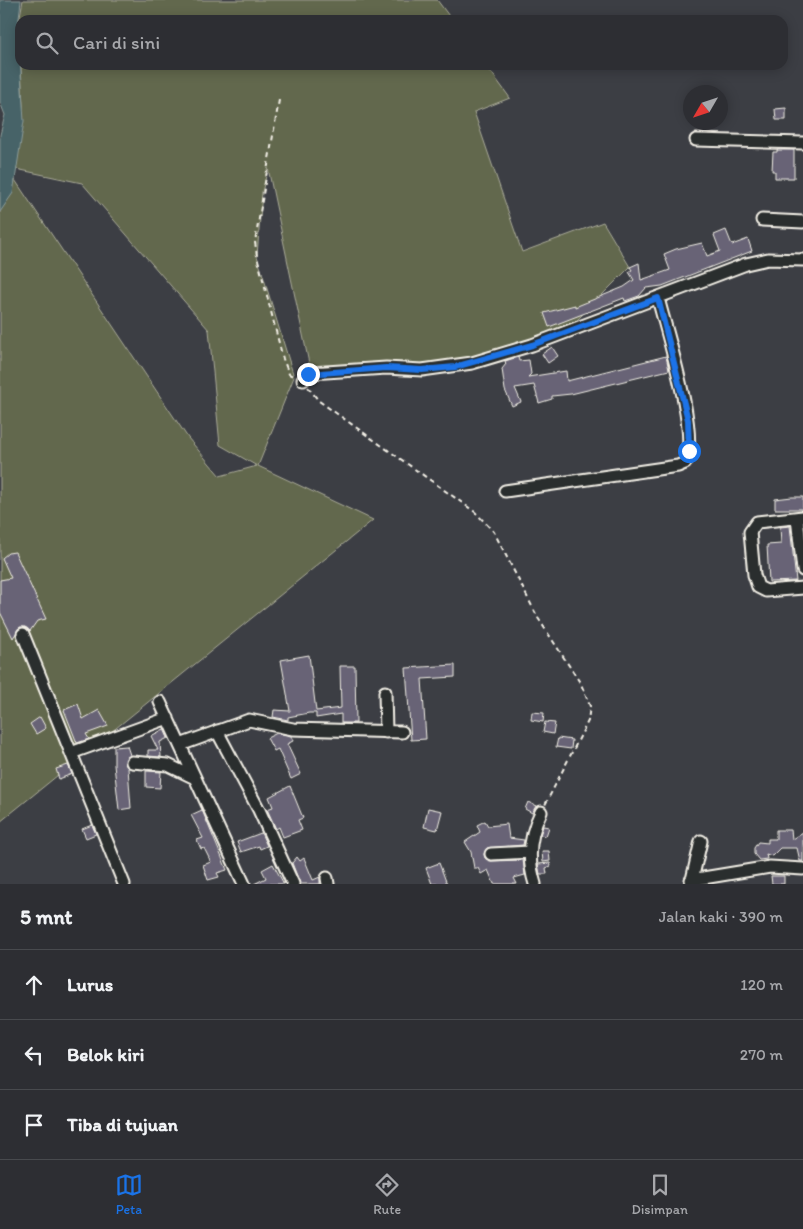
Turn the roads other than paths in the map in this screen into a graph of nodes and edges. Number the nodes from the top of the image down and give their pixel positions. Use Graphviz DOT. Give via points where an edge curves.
graph roads {
  1 [pos="696,140"];
  2 [pos="803,143"];
  3 [pos="762,220"];
  4 [pos="803,222"];
  5 [pos="803,260"];
  6 [pos="658,298"];
  7 [pos="303,380"];
  8 [pos="505,491"];
  9 [pos="800,518"];
  10 [pos="803,570"];
  11 [pos="803,588"];
  12 [pos="23,634"];
  13 [pos="385,692"];
  14 [pos="160,702"];
  15 [pos="168,718"];
  16 [pos="217,730"];
  17 [pos="386,732"];
  18 [pos="402,732"];
  19 [pos="180,745"];
  20 [pos="71,753"];
  21 [pos="132,762"];
  22 [pos="194,778"];
  23 [pos="541,812"];
  24 [pos="701,841"];
  25 [pos="530,852"];
  26 [pos="491,854"];
  27 [pos="803,869"];
  28 [pos="243,882"];
  29 [pos="691,882"];
  30 [pos="124,884"];
  31 [pos="231,884"];
  32 [pos="292,884"];
  33 [pos="535,884"];
  1 -- 2 [label="street"];
  3 -- 4 [label="street"];
  5 -- 6 [label="street" via="780,258 752,263"];
  6 -- 7 [label="street" via="532,345 455,367 311,373"];
  6 -- 8 [label="street" via="688,420 690,441 685,462 678,466"];
  9 -- 10 [label="street"];
  9 -- 11 [label="street" via="757,522 750,532 750,543 756,583 761,590"];
  12 -- 20 [label="street"];
  13 -- 17 [label="street"];
  14 -- 15 [label="street"];
  15 -- 19 [label="street"];
  15 -- 20 [label="street"];
  16 -- 17 [label="street" via="249,720 293,729"];
  16 -- 19 [label="street"];
  16 -- 32 [label="street" via="259,810"];
  17 -- 18 [label="street"];
  19 -- 22 [label="street"];
  20 -- 30 [label="street"];
  21 -- 22 [label="street" via="170,766"];
  22 -- 28 [label="street"];
  23 -- 25 [label="street" via="532,829"];
  24 -- 29 [label="street"];
  25 -- 26 [label="street"];
  25 -- 33 [label="street"];
  27 -- 29 [label="street" via="770,867"];
  28 -- 31 [label="street"];
}
